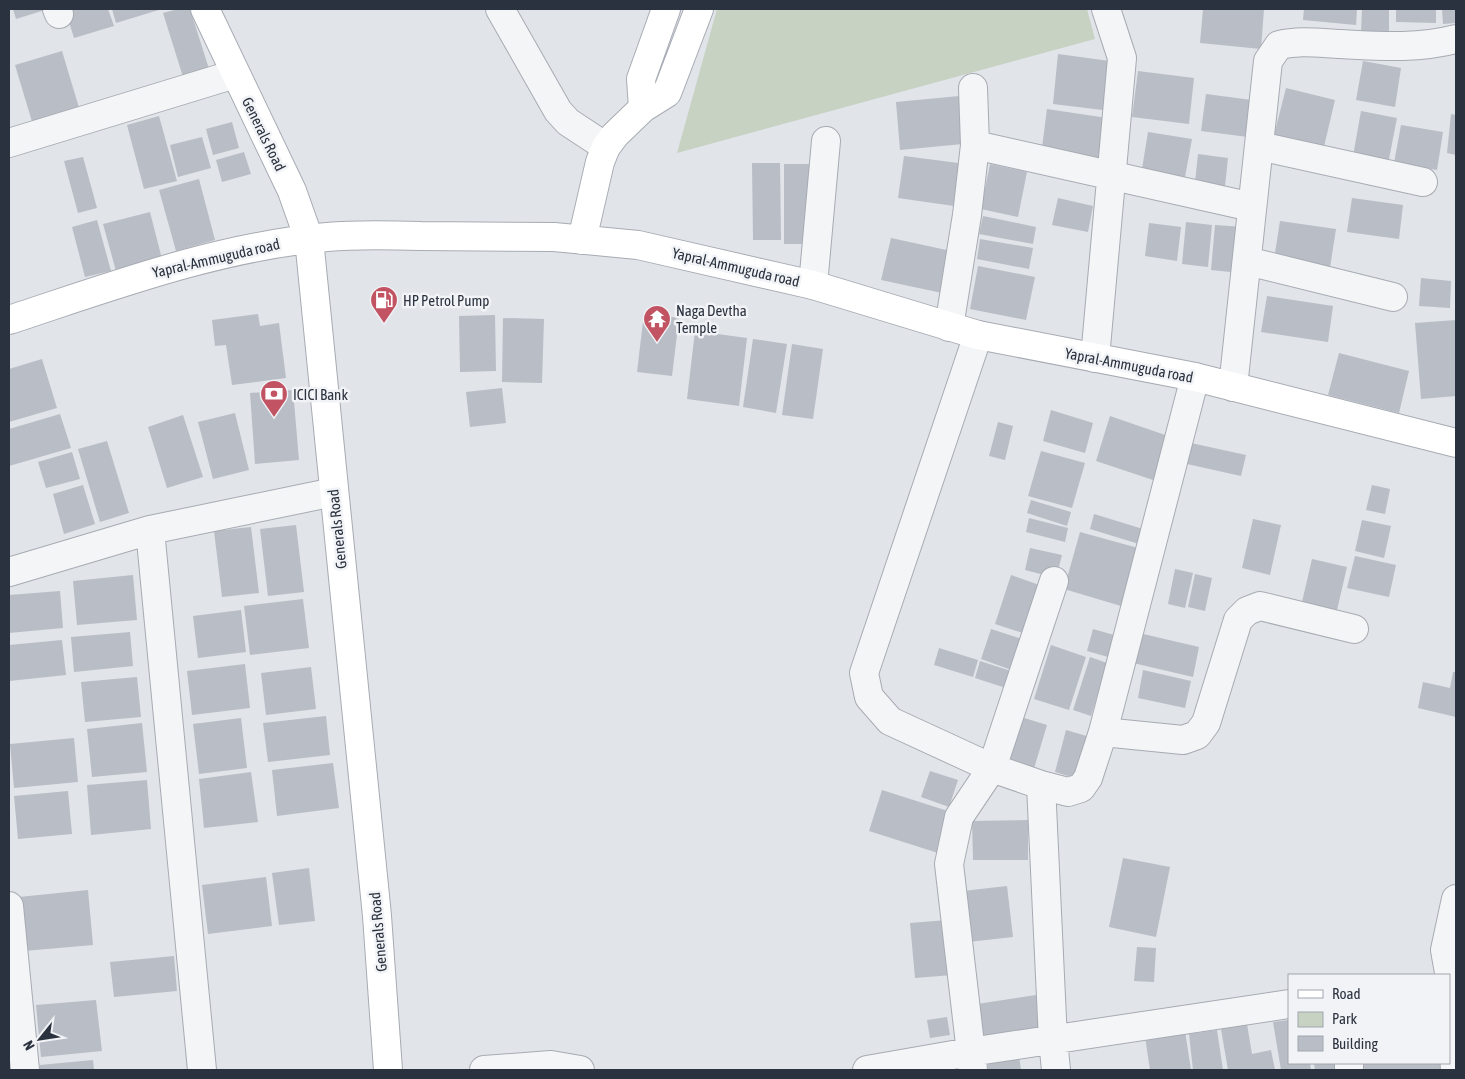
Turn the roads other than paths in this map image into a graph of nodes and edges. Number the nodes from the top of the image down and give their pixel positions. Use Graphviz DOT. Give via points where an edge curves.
graph roads {
  1 [pos="205,9"];
  2 [pos="500,9"];
  3 [pos="666,9"];
  4 [pos="699,9"];
  5 [pos="1106,9"];
  6 [pos="1456,39"];
  7 [pos="235,74"];
  8 [pos="973,88"];
  9 [pos="643,108"];
  10 [pos="826,141"];
  11 [pos="9,143"];
  12 [pos="975,145"];
  13 [pos="1259,146"];
  14 [pos="606,147"];
  15 [pos="1111,177"];
  16 [pos="1423,182"];
  17 [pos="1252,207"];
  18 [pos="309,239"];
  19 [pos="582,240"];
  20 [pos="1247,261"];
  21 [pos="813,285"];
  22 [pos="1392,296"];
  23 [pos="9,320"];
  24 [pos="950,327"];
  25 [pos="978,335"];
  26 [pos="1095,358"];
  27 [pos="1195,377"];
  28 [pos="1233,386"];
  29 [pos="1456,443"];
  30 [pos="334,492"];
  31 [pos="150,530"];
  32 [pos="9,572"];
  33 [pos="1054,581"];
  34 [pos="1354,629"];
  35 [pos="1103,732"];
  36 [pos="992,768"];
  37 [pos="1041,785"];
  38 [pos="1456,899"];
  39 [pos="9,906"];
  40 [pos="1451,950"];
  41 [pos="1449,974"];
  42 [pos="1450,993"];
  43 [pos="1288,1004"];
  44 [pos="1053,1040"];
  45 [pos="971,1061"];
  46 [pos="25,1070"];
  47 [pos="202,1070"];
  48 [pos="388,1070"];
  49 [pos="484,1070"];
  50 [pos="580,1070"];
  51 [pos="867,1070"];
  52 [pos="1056,1070"];
  53 [pos="1455,1070"];
  1 -- 7 [label="main road, Generals Road"];
  2 -- 14 [label="street" via="558,112"];
  3 -- 9 [label="main road" via="641,79"];
  4 -- 9 [label="main road" via="667,93"];
  5 -- 15 [label="street" via="1122,58"];
  6 -- 13 [label="street" via="1438,44 1394,47 1296,41 1279,45 1268,61"];
  7 -- 11 [label="street"];
  7 -- 18 [label="main road, Generals Road" via="292,192"];
  8 -- 12 [label="street"];
  9 -- 14 [label="main road"];
  10 -- 21 [label="street"];
  12 -- 15 [label="street"];
  12 -- 24 [label="street"];
  13 -- 16 [label="street"];
  13 -- 17 [label="street"];
  14 -- 19 [label="main road"];
  15 -- 17 [label="street"];
  15 -- 26 [label="street"];
  17 -- 20 [label="street"];
  18 -- 19 [label="main road, Yapral-Ammuguda road" via="361,235"];
  18 -- 23 [label="main road, Yapral-Ammuguda road" via="251,248 144,276"];
  18 -- 30 [label="main road, Generals Road"];
  19 -- 21 [label="main road, Yapral-Ammuguda road" via="638,245"];
  20 -- 22 [label="street"];
  20 -- 28 [label="street"];
  21 -- 24 [label="main road, Yapral-Ammuguda road"];
  24 -- 25 [label="main road, Yapral-Ammuguda road"];
  25 -- 26 [label="main road, Yapral-Ammuguda road"];
  25 -- 36 [label="street" via="864,673 868,697 890,721"];
  26 -- 27 [label="main road, Yapral-Ammuguda road"];
  27 -- 28 [label="main road, Yapral-Ammuguda road"];
  27 -- 35 [label="street"];
  28 -- 29 [label="main road, Yapral-Ammuguda road"];
  30 -- 31 [label="street"];
  30 -- 48 [label="main road, Generals Road" via="377,916"];
  31 -- 32 [label="street"];
  31 -- 47 [label="street"];
  33 -- 36 [label="street"];
  34 -- 35 [label="street" via="1260,606 1247,611 1238,620 1206,723 1197,734 1183,740"];
  35 -- 37 [label="street" via="1088,778 1081,788 1068,792"];
  36 -- 37 [label="street"];
  36 -- 45 [label="street" via="959,817 949,864"];
  37 -- 44 [label="street"];
  38 -- 40 [label="street"];
  39 -- 46 [label="street"];
  40 -- 41 [label="street"];
  42 -- 53 [label="street"];
  43 -- 44 [label="street"];
  44 -- 45 [label="street"];
  44 -- 52 [label="street"];
  45 -- 51 [label="street"];
  49 -- 50 [label="street" via="551,1065"];
}
